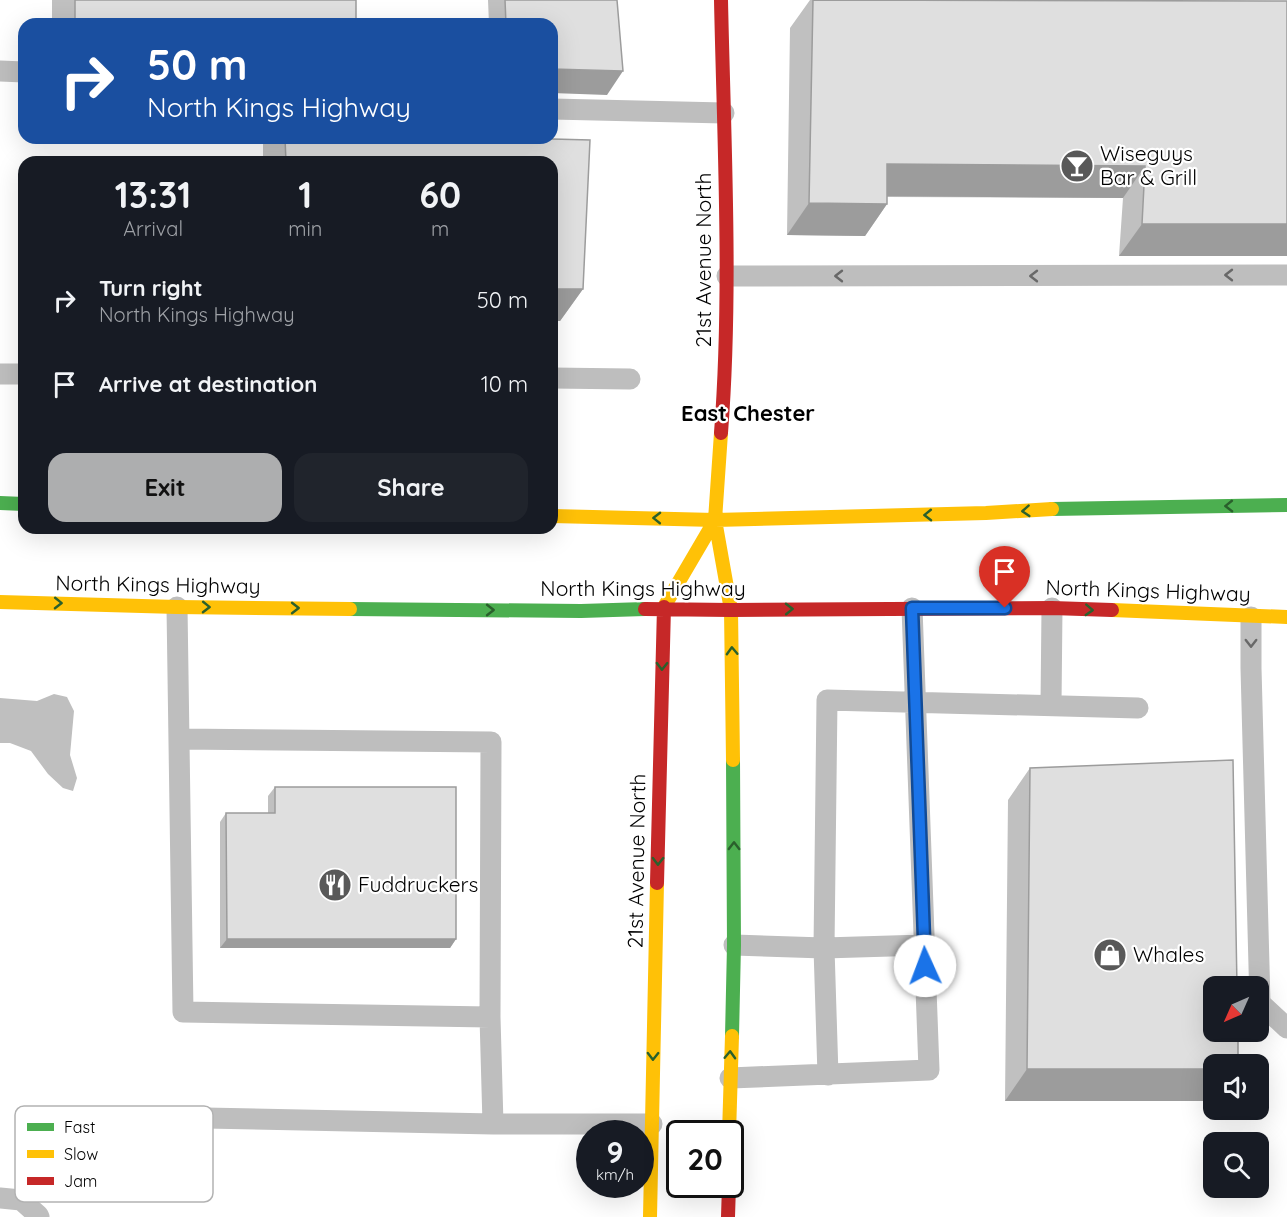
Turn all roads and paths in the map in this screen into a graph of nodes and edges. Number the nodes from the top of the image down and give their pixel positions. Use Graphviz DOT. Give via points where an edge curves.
graph roads {
  1 [pos="721,0"];
  2 [pos="0,71"];
  3 [pos="18,72"];
  4 [pos="558,109"];
  5 [pos="723,113"];
  6 [pos="1287,275"];
  7 [pos="727,276"];
  8 [pos="0,374"];
  9 [pos="18,374"];
  10 [pos="558,378"];
  11 [pos="630,379"];
  12 [pos="0,503"];
  13 [pos="18,504"];
  14 [pos="1287,505"];
  15 [pos="558,516"];
  16 [pos="715,520"];
  17 [pos="0,602"];
  18 [pos="177,607"];
  19 [pos="663,608"];
  20 [pos="912,608"];
  21 [pos="1052,608"];
  22 [pos="731,610"];
  23 [pos="1251,617"];
  24 [pos="1287,618"];
  25 [pos="915,702"];
  26 [pos="1052,705"];
  27 [pos="1138,708"];
  28 [pos="179,739"];
  29 [pos="734,945"];
  30 [pos="924,945"];
  31 [pos="824,948"];
  32 [pos="490,1017"];
  33 [pos="1287,1028"];
  34 [pos="828,1075"];
  35 [pos="730,1078"];
  36 [pos="213,1118"];
  37 [pos="652,1120"];
  38 [pos="729,1120"];
  39 [pos="493,1124"];
  40 [pos="576,1124"];
  41 [pos="650,1198"];
  42 [pos="729,1198"];
  43 [pos="15,1202"];
  44 [pos="39,1217"];
  45 [pos="650,1217"];
  46 [pos="729,1217"];
  1 -- 5 [label="main road, 21st Avenue North"];
  2 -- 3 [label="lane"];
  4 -- 5 [label="lane"];
  5 -- 7 [label="main road, 21st Avenue North"];
  6 -- 7 [label="lane, one-way"];
  7 -- 16 [label="main road, 21st Avenue North" via="725,386"];
  8 -- 9 [label="lane"];
  10 -- 11 [label="lane"];
  12 -- 13 [label="main road"];
  14 -- 16 [label="main road, one-way"];
  16 -- 15 [label="main road, one-way"];
  16 -- 19 [label="main road, 21st Avenue North"];
  16 -- 22 [label="main road, 21st Avenue North"];
  17 -- 18 [label="main road, North Kings Highway, one-way"];
  18 -- 19 [label="main road, North Kings Highway, one-way" via="569,611"];
  18 -- 28 [label="lane"];
  19 -- 22 [label="main road, North Kings Highway"];
  19 -- 37 [label="main road, 21st Avenue North, one-way"];
  20 -- 21 [label="main road, North Kings Highway"];
  22 -- 20 [label="main road, North Kings Highway, one-way"];
  20 -- 25 [label="lane"];
  21 -- 23 [label="main road, North Kings Highway, one-way"];
  21 -- 26 [label="lane"];
  29 -- 22 [label="main road, 21st Avenue North, one-way"];
  23 -- 24 [label="main road, North Kings Highway"];
  23 -- 33 [label="lane, one-way" via="1260,1003"];
  25 -- 26 [label="lane"];
  25 -- 30 [label="lane"];
  25 -- 31 [label="lane" via="827,700"];
  26 -- 27 [label="lane"];
  28 -- 32 [label="lane" via="183,1012"];
  28 -- 32 [label="lane" via="491,742"];
  29 -- 31 [label="lane"];
  35 -- 29 [label="main road, 21st Avenue North, one-way"];
  30 -- 31 [label="lane"];
  30 -- 34 [label="lane" via="929,1070"];
  31 -- 34 [label="lane"];
  32 -- 39 [label="lane"];
  34 -- 35 [label="lane"];
  35 -- 38 [label="main road, 21st Avenue North"];
  36 -- 39 [label="lane"];
  39 -- 40 [label="lane"];
  41 -- 45 [label="main road, 21st Avenue North"];
  42 -- 46 [label="main road"];
  43 -- 44 [label="lane"];
}
